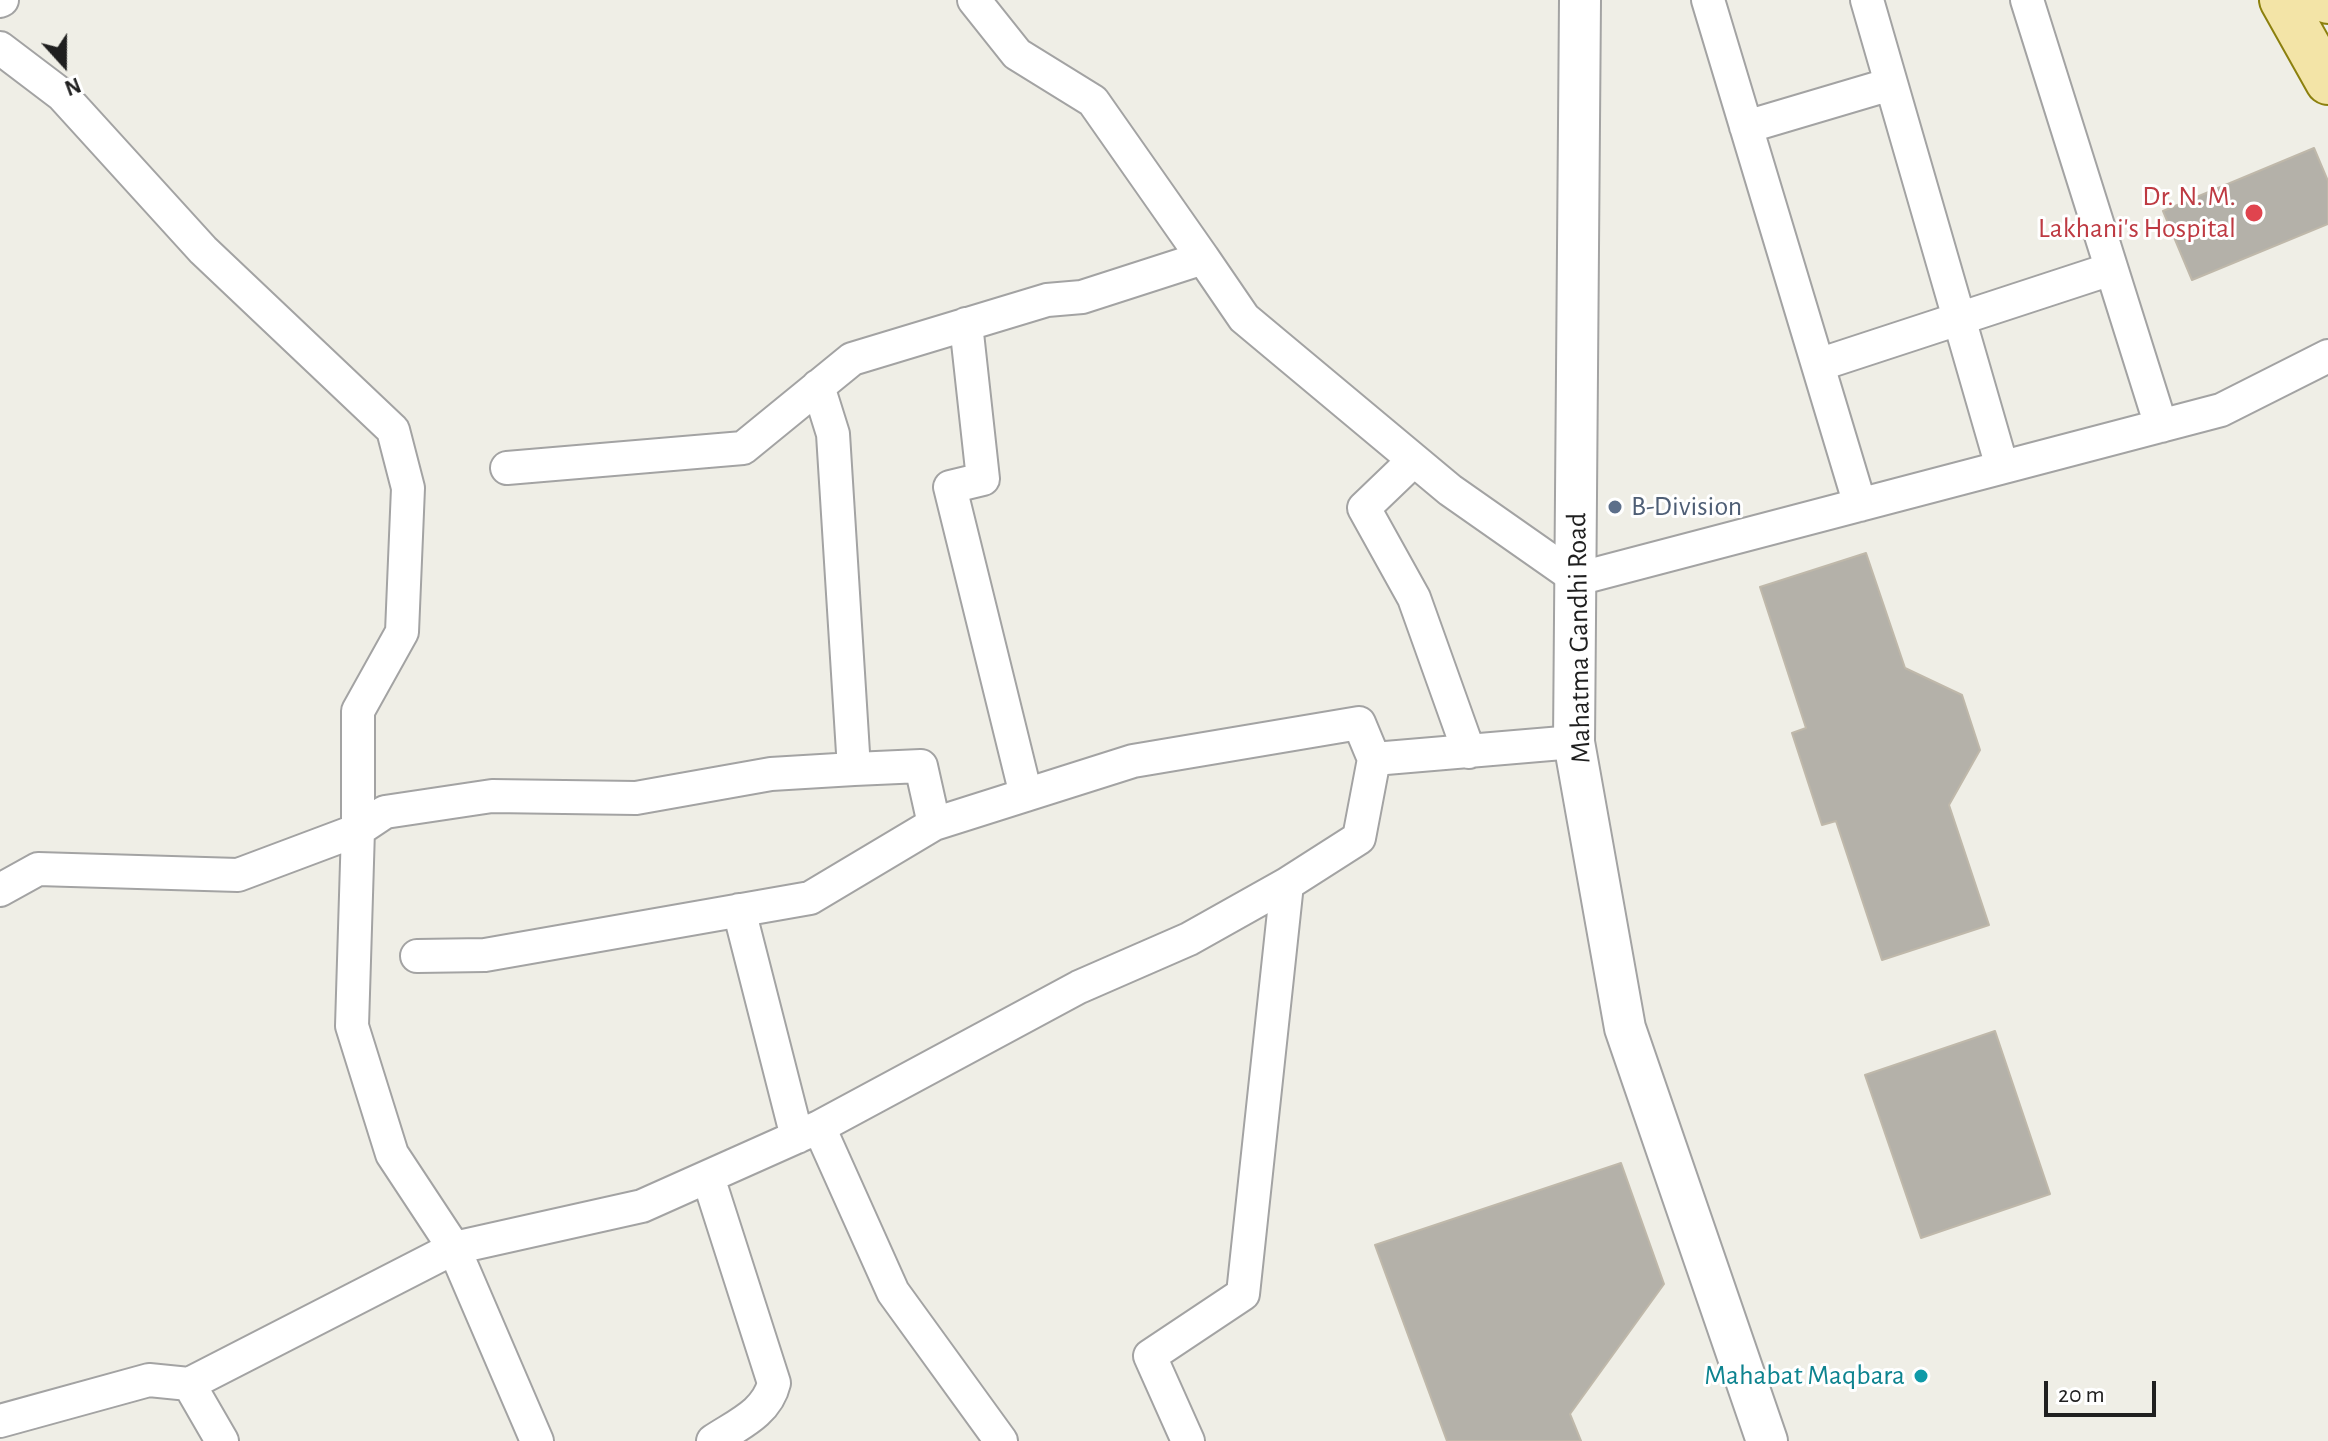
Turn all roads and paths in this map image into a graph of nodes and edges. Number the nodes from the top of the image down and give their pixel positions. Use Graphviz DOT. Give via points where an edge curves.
graph roads {
  1 [pos="974,0"];
  2 [pos="1580,0"];
  3 [pos="1708,0"];
  4 [pos="1867,0"];
  5 [pos="2027,0"];
  6 [pos="2282,0"];
  7 [pos="0,48"];
  8 [pos="2328,82"];
  9 [pos="1891,84"];
  10 [pos="1746,127"];
  11 [pos="1203,258"];
  12 [pos="2111,269"];
  13 [pos="1959,319"];
  14 [pos="966,324"];
  15 [pos="2328,356"];
  16 [pos="1818,365"];
  17 [pos="818,386"];
  18 [pos="2161,426"];
  19 [pos="1414,460"];
  20 [pos="2002,467"];
  21 [pos="507,468"];
  22 [pos="1860,505"];
  23 [pos="1577,579"];
  24 [pos="1574,742"];
  25 [pos="1469,752"];
  26 [pos="1374,759"];
  27 [pos="854,769"];
  28 [pos="1026,795"];
  29 [pos="934,824"];
  30 [pos="358,830"];
  31 [pos="1287,884"];
  32 [pos="0,890"];
  33 [pos="739,910"];
  34 [pos="417,956"];
  35 [pos="808,1132"];
  36 [pos="708,1177"];
  37 [pos="454,1248"];
  38 [pos="189,1384"];
  39 [pos="0,1421"];
  40 [pos="222,1441"];
  41 [pos="537,1441"];
  42 [pos="713,1441"];
  43 [pos="1001,1441"];
  44 [pos="1188,1441"];
  45 [pos="1767,1441"];
  1 -- 11 [label="street" via="1017,54 1093,101"];
  2 -- 23 [label="street, Mahatma Gandhi Road"];
  3 -- 10 [label="street"];
  4 -- 9 [label="street"];
  5 -- 12 [label="street"];
  6 -- 8 [label="main road"];
  7 -- 30 [label="street" via="62,95 203,250 393,430 408,488 402,632 358,711"];
  9 -- 10 [label="street"];
  9 -- 13 [label="street"];
  10 -- 16 [label="street"];
  11 -- 14 [label="street" via="1082,297 1047,300"];
  11 -- 19 [label="street" via="1244,318"];
  12 -- 13 [label="street"];
  12 -- 18 [label="street"];
  13 -- 16 [label="street"];
  13 -- 20 [label="street"];
  14 -- 17 [label="street" via="852,359"];
  14 -- 28 [label="street" via="983,479 950,487"];
  15 -- 18 [label="street" via="2221,410"];
  16 -- 22 [label="street"];
  17 -- 21 [label="street" via="743,448"];
  17 -- 27 [label="street" via="833,434"];
  18 -- 20 [label="street"];
  19 -- 23 [label="street"];
  19 -- 25 [label="street" via="1364,508 1414,598"];
  20 -- 22 [label="street"];
  22 -- 23 [label="street"];
  23 -- 24 [label="street, Mahatma Gandhi Road"];
  24 -- 25 [label="street"];
  24 -- 45 [label="street, Mahatma Gandhi Road" via="1625,1028"];
  25 -- 26 [label="street"];
  26 -- 28 [label="street" via="1359,723 1133,761"];
  26 -- 31 [label="street" via="1359,838"];
  27 -- 29 [label="street" via="921,766"];
  27 -- 30 [label="street" via="771,774 636,798 492,796 385,812"];
  28 -- 29 [label="street"];
  29 -- 33 [label="street" via="810,898"];
  30 -- 32 [label="street" via="238,875 38,869"];
  30 -- 37 [label="street" via="352,1026 392,1154"];
  31 -- 35 [label="street" via="1189,939 1079,987"];
  31 -- 44 [label="street" via="1243,1294 1150,1356"];
  33 -- 34 [label="street" via="485,955"];
  33 -- 35 [label="street"];
  35 -- 36 [label="street"];
  35 -- 43 [label="street" via="893,1292"];
  36 -- 37 [label="street" via="642,1206"];
  36 -- 42 [label="street" via="774,1383 759,1412"];
  37 -- 38 [label="street"];
  37 -- 41 [label="street"];
  38 -- 39 [label="street" via="149,1380"];
  38 -- 40 [label="street"];
}
